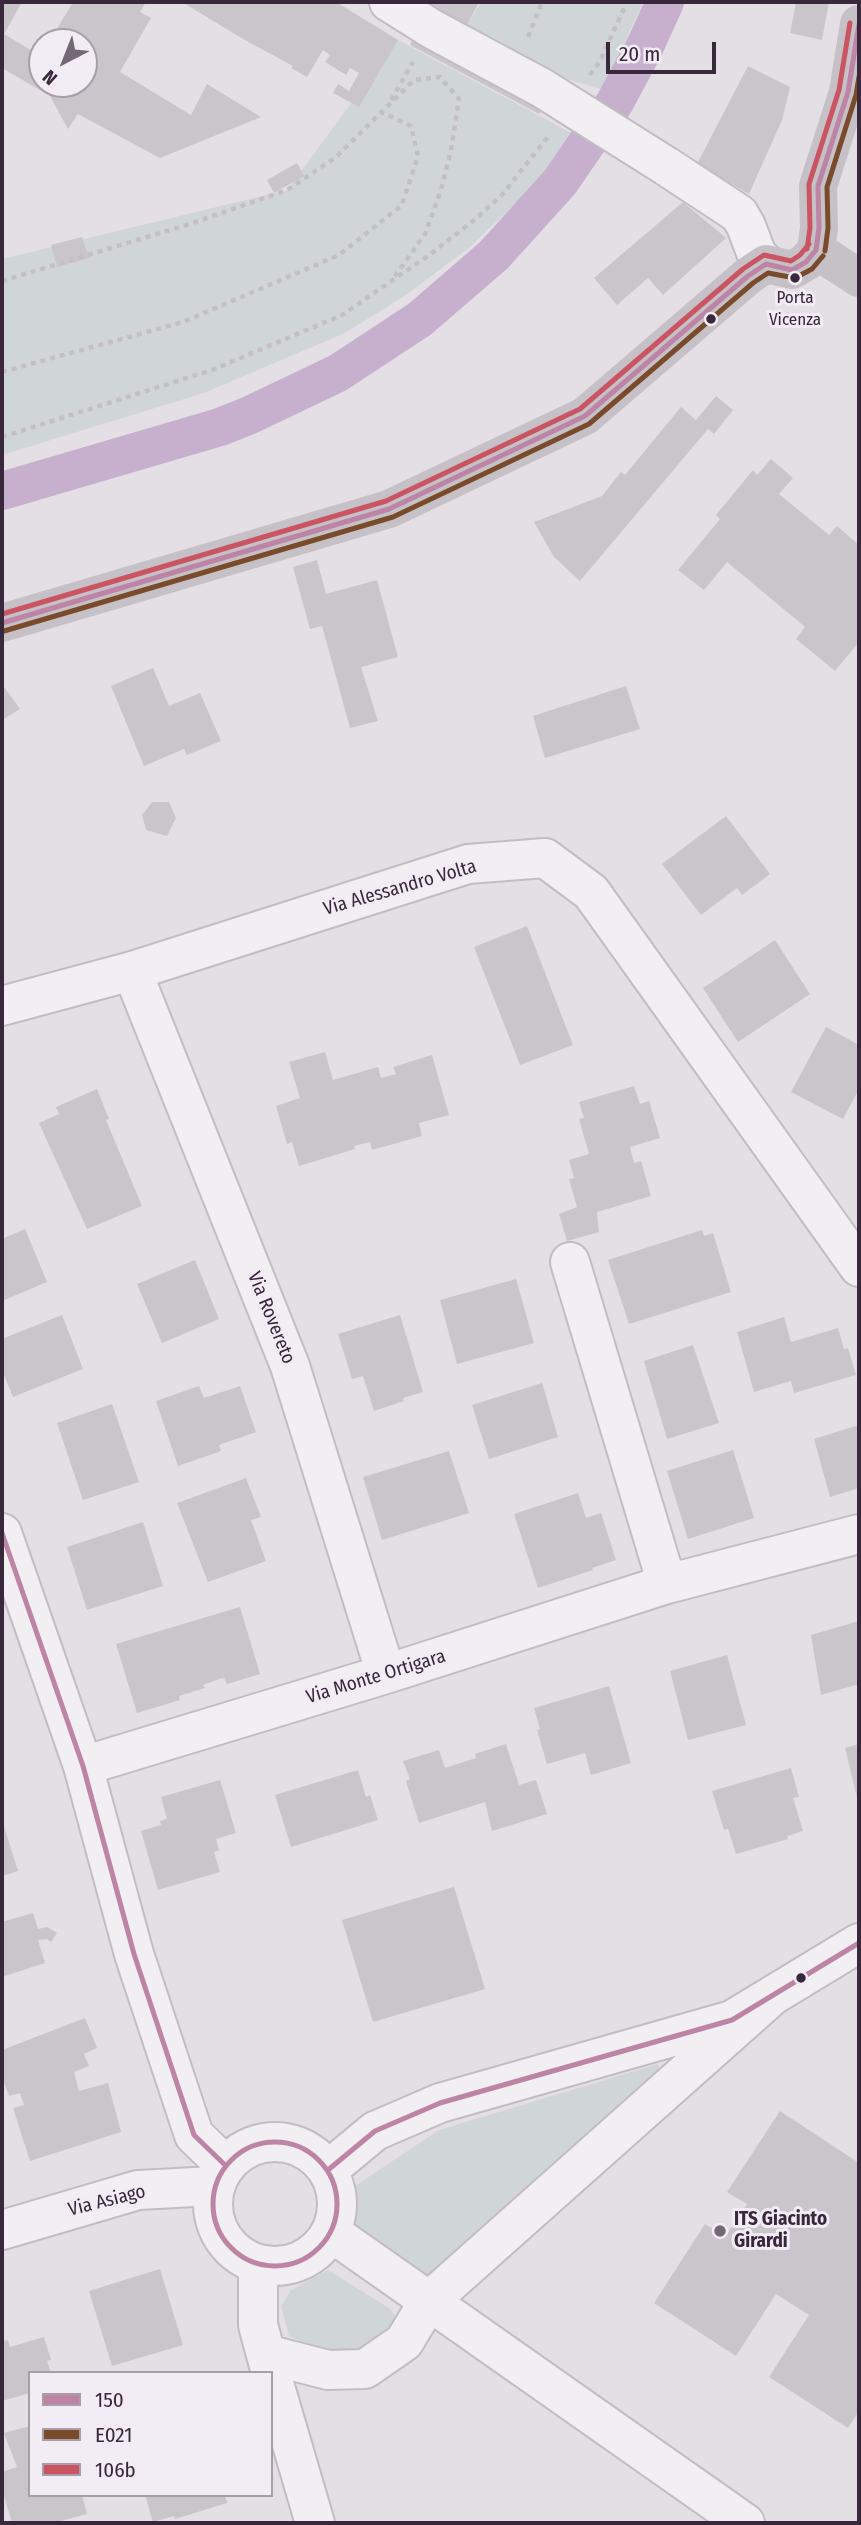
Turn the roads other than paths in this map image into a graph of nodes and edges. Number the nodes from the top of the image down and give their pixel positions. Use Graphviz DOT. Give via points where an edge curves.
graph roads {
  1 [pos="389,2"];
  2 [pos="859,24"];
  3 [pos="816,250"];
  4 [pos="766,264"];
  5 [pos="859,278"];
  6 [pos="2,623"];
  7 [pos="132,971"];
  8 [pos="2,1006"];
  9 [pos="570,1262"];
  10 [pos="859,1267"];
  11 [pos="2,1534"];
  12 [pos="859,1534"];
  13 [pos="10,1580"];
  14 [pos="667,1584"];
  15 [pos="386,1674"];
  16 [pos="83,1766"];
  17 [pos="859,1943"];
  18 [pos="773,1995"];
  19 [pos="328,2170"];
  20 [pos="219,2175"];
  21 [pos="2,2230"];
  22 [pos="331,2233"];
  23 [pos="258,2265"];
  24 [pos="428,2302"];
  25 [pos="270,2367"];
  26 [pos="273,2379"];
  27 [pos="308,2522"];
  28 [pos="745,2523"];
  1 -- 4 [label="street, bridge" via="542,88 738,214"];
  2 -- 3 [label="street" via="848,92 818,186"];
  3 -- 4 [label="street" via="792,270"];
  3 -- 5 [label="street"];
  4 -- 6 [label="street" via="585,416 389,509"];
  7 -- 8 [label="street, Via Alessandro Volta"];
  7 -- 10 [label="street, Via Alessandro Volta" via="468,864 545,858 591,892"];
  7 -- 15 [label="street, Via Rovereto" via="290,1366"];
  9 -- 14 [label="street"];
  11 -- 13 [label="street"];
  12 -- 14 [label="street, Via Monte Ortigara"];
  13 -- 16 [label="street"];
  14 -- 15 [label="street, Via Monte Ortigara"];
  15 -- 16 [label="street, Via Monte Ortigara"];
  16 -- 20 [label="street" via="134,1954 194,2135"];
  17 -- 18 [label="street"];
  18 -- 19 [label="street" via="732,2020 440,2103 375,2131"];
  18 -- 24 [label="street"];
  19 -- 20 [label="street" via="307,2150 278,2141 248,2147"];
  19 -- 22 [label="street" via="337,2191 338,2212"];
  20 -- 21 [label="street, Via Asiago" via="138,2189"];
  20 -- 23 [label="street" via="212,2211 219,2235 236,2254"];
  22 -- 23 [label="street" via="313,2255 287,2267"];
  22 -- 24 [label="street"];
  23 -- 25 [label="street" via="258,2325"];
  24 -- 25 [label="street" via="404,2342 365,2369"];
  24 -- 28 [label="street"];
  26 -- 27 [label="street"];
}
